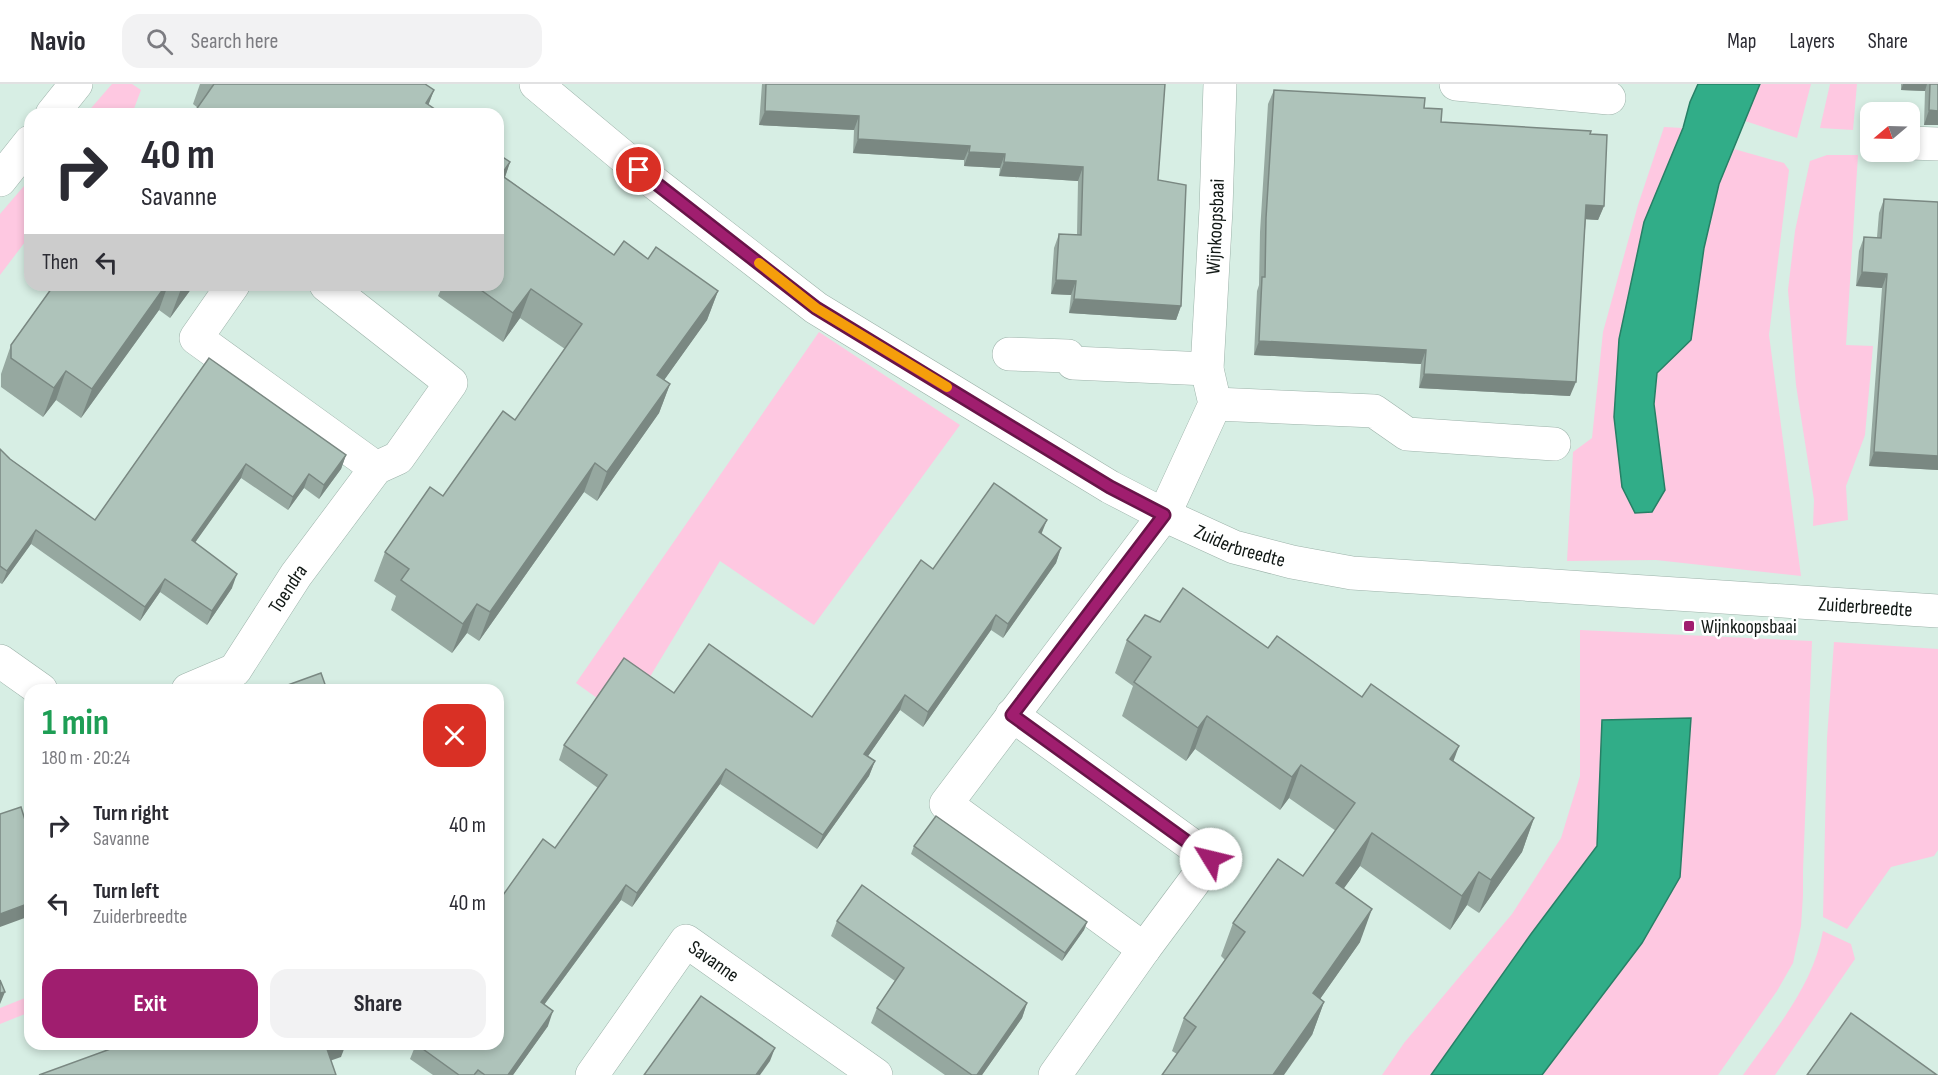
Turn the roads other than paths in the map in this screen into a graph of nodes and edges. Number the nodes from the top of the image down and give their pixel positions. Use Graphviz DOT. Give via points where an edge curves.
graph roads {
  1 [pos="76,84"];
  2 [pos="536,84"];
  3 [pos="1220,84"];
  4 [pos="1456,84"];
  5 [pos="1609,98"];
  6 [pos="57,108"];
  7 [pos="1920,143"];
  8 [pos="1938,144"];
  9 [pos="24,150"];
  10 [pos="0,180"];
  11 [pos="229,291"];
  12 [pos="334,291"];
  13 [pos="1009,354"];
  14 [pos="1207,369"];
  15 [pos="1215,404"];
  16 [pos="1554,444"];
  17 [pos="376,468"];
  18 [pos="1164,515"];
  19 [pos="1938,611"];
  20 [pos="0,661"];
  21 [pos="33,684"];
  22 [pos="202,684"];
  23 [pos="1012,715"];
  24 [pos="1144,949"];
  25 [pos="592,1075"];
  26 [pos="876,1075"];
  27 [pos="1055,1075"];
  1 -- 6 [label="street"];
  2 -- 18 [label="street, Zuiderbreedte" via="656,184 816,308 1110,487"];
  3 -- 14 [label="street, Wijnkoopsbaai"];
  4 -- 5 [label="street"];
  7 -- 8 [label="street"];
  9 -- 10 [label="street"];
  11 -- 17 [label="street" via="196,338"];
  12 -- 17 [label="street, Toendra" via="451,383 398,458"];
  13 -- 14 [label="street" via="1068,356 1073,363"];
  14 -- 15 [label="street, Wijnkoopsbaai"];
  15 -- 16 [label="street" via="1374,411 1407,434"];
  15 -- 18 [label="street"];
  17 -- 22 [label="street, Toendra" via="296,576 236,670"];
  18 -- 19 [label="street, Zuiderbreedte" via="1234,547 1352,573"];
  18 -- 23 [label="street"];
  20 -- 21 [label="street"];
  23 -- 24 [label="street" via="946,804"];
  23 -- 24 [label="street" via="1211,859"];
  24 -- 27 [label="street"];
  25 -- 26 [label="street, Savanne" via="686,941"];
}
